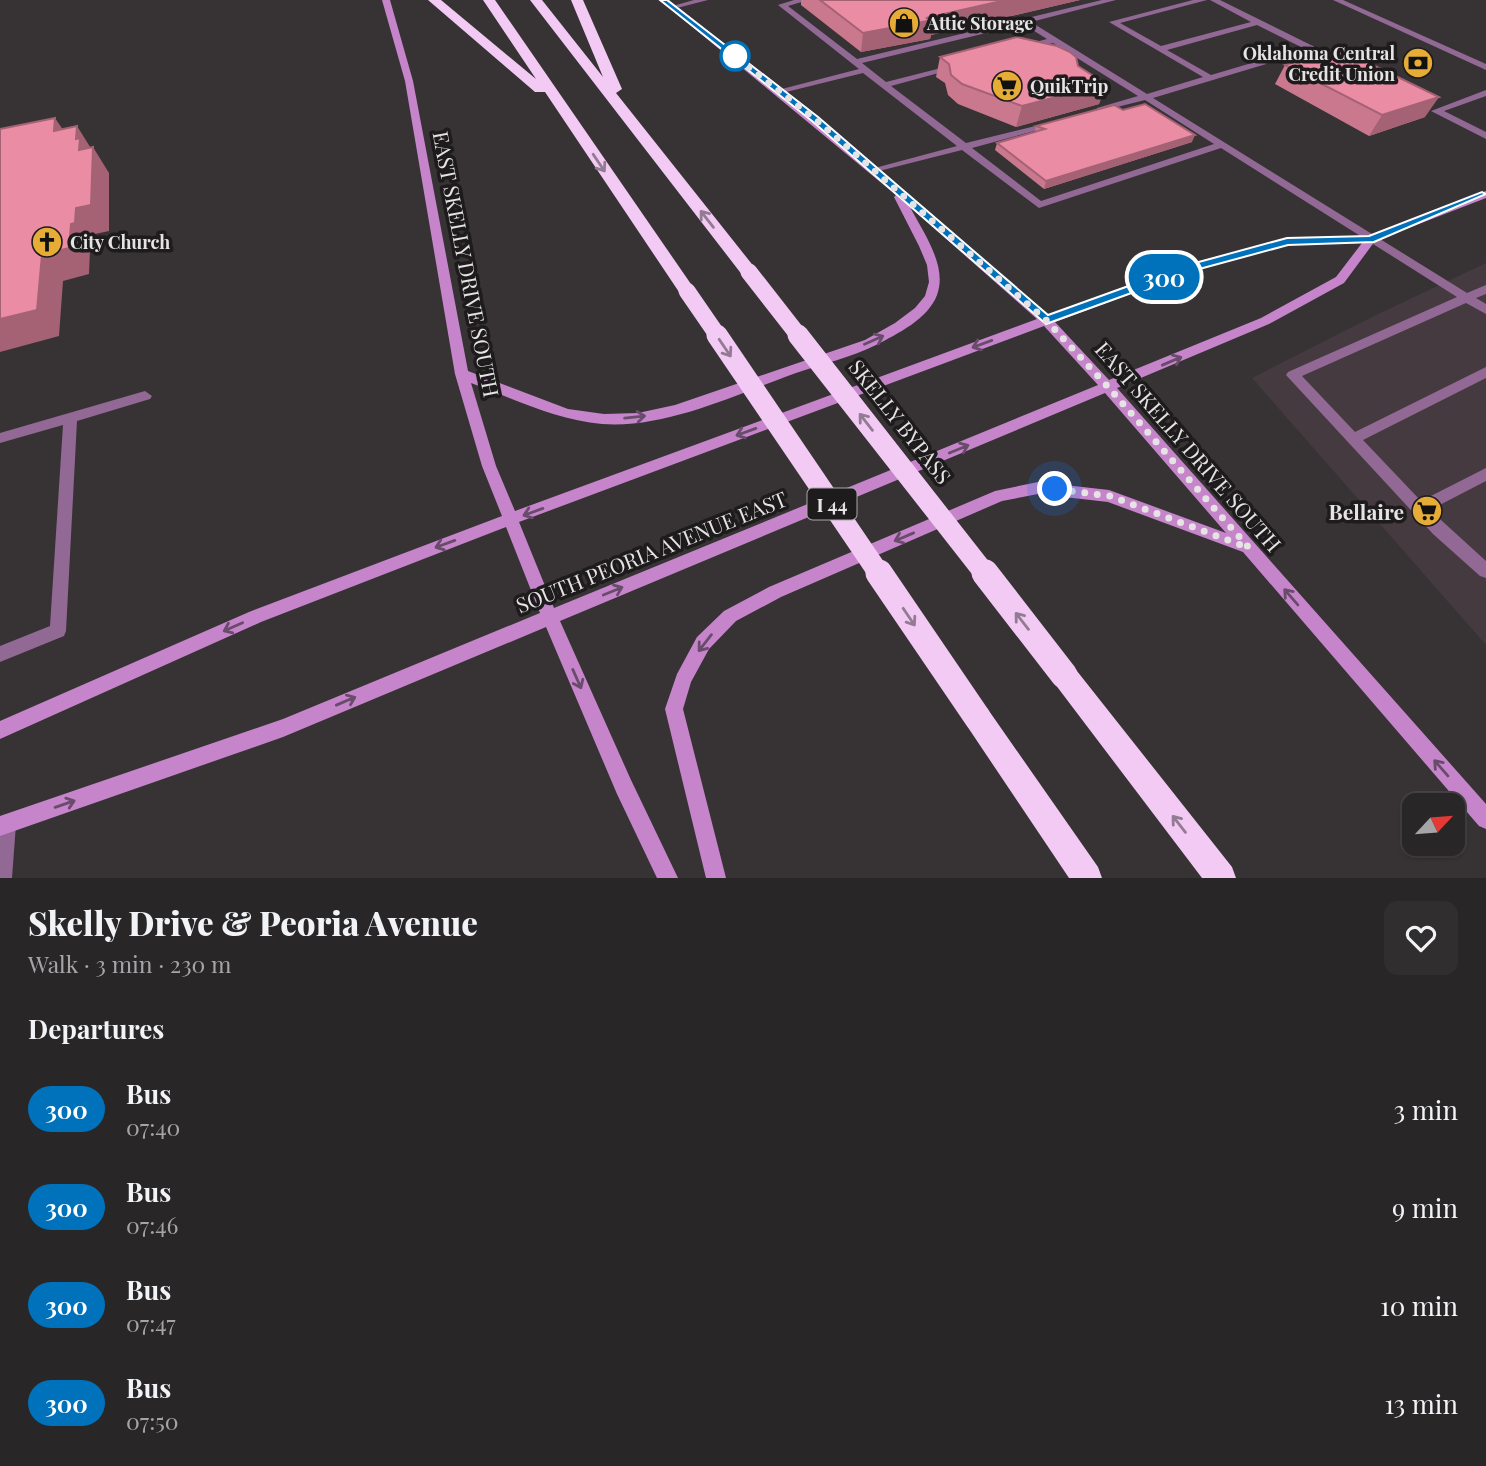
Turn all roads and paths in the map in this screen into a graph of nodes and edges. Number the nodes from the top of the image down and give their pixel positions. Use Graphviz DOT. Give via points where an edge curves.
graph roads {
  1 [pos="386,0"];
  2 [pos="434,0"];
  3 [pos="489,0"];
  4 [pos="536,0"];
  5 [pos="578,0"];
  6 [pos="664,0"];
  7 [pos="704,0"];
  8 [pos="804,0"];
  9 [pos="1112,0"];
  10 [pos="1203,0"];
  11 [pos="1214,0"];
  12 [pos="1337,0"];
  13 [pos="673,7"];
  14 [pos="1024,21"];
  15 [pos="1258,22"];
  16 [pos="1054,40"];
  17 [pos="1310,48"];
  18 [pos="1161,49"];
  19 [pos="1014,50"];
  20 [pos="855,62"];
  21 [pos="962,64"];
  22 [pos="1344,65"];
  23 [pos="1486,67"];
  24 [pos="865,70"];
  25 [pos="1210,78"];
  26 [pos="884,85"];
  27 [pos="781,92"];
  28 [pos="1486,93"];
  29 [pos="1146,97"];
  30 [pos="1424,105"];
  31 [pos="560,107"];
  32 [pos="1094,111"];
  33 [pos="1436,111"];
  34 [pos="625,113"];
  35 [pos="1068,118"];
  36 [pos="1486,136"];
  37 [pos="1222,145"];
  38 [pos="964,147"];
  39 [pos="875,171"];
  40 [pos="895,189"];
  41 [pos="1486,194"];
  42 [pos="1371,239"];
  43 [pos="1486,289"];
  44 [pos="1466,298"];
  45 [pos="1486,310"];
  46 [pos="1046,320"];
  47 [pos="1486,372"];
  48 [pos="462,374"];
  49 [pos="1109,388"];
  50 [pos="145,396"];
  51 [pos="70,418"];
  52 [pos="0,438"];
  53 [pos="1353,439"];
  54 [pos="1486,474"];
  55 [pos="1419,509"];
  56 [pos="509,520"];
  57 [pos="1249,548"];
  58 [pos="1486,571"];
  59 [pos="550,617"];
  60 [pos="0,654"];
  61 [pos="0,730"];
  62 [pos="1486,819"];
  63 [pos="3,825"];
  64 [pos="2,878"];
  65 [pos="668,878"];
  66 [pos="716,878"];
  67 [pos="1087,878"];
  68 [pos="1221,878"];
  1 -- 48 [label="main road, EAST SKELLY DRIVE SOUTH" via="409,81"];
  2 -- 31 [label="highway"];
  3 -- 31 [label="highway, I 44"];
  4 -- 34 [label="highway, SKELLY BYPASS"];
  5 -- 34 [label="highway"];
  6 -- 13 [label="main road, EAST SKELLY DRIVE SOUTH"];
  7 -- 13 [label="street"];
  8 -- 20 [label="street" via="782,5"];
  9 -- 14 [label="street"];
  10 -- 18 [label="street" via="1114,22"];
  11 -- 15 [label="street"];
  12 -- 23 [label="street"];
  13 -- 27 [label="main road, EAST SKELLY DRIVE SOUTH"];
  14 -- 16 [label="street"];
  14 -- 20 [label="street"];
  15 -- 17 [label="street"];
  15 -- 18 [label="street"];
  16 -- 19 [label="street"];
  16 -- 29 [label="street"];
  17 -- 22 [label="street"];
  17 -- 25 [label="street"];
  18 -- 25 [label="street"];
  20 -- 24 [label="street"];
  21 -- 26 [label="street"];
  24 -- 26 [label="street"];
  24 -- 27 [label="street"];
  25 -- 29 [label="street"];
  26 -- 38 [label="street"];
  27 -- 39 [label="main road, EAST SKELLY DRIVE SOUTH"];
  28 -- 33 [label="street"];
  29 -- 32 [label="street"];
  29 -- 37 [label="street"];
  30 -- 33 [label="street"];
  31 -- 67 [label="highway, I 44, one-way, bridge"];
  33 -- 36 [label="street"];
  68 -- 34 [label="highway, SKELLY BYPASS, one-way, bridge"];
  35 -- 38 [label="street"];
  37 -- 38 [label="street" via="1039,205"];
  37 -- 42 [label="street"];
  38 -- 39 [label="street"];
  39 -- 40 [label="main road, EAST SKELLY DRIVE SOUTH"];
  40 -- 46 [label="main road, EAST SKELLY DRIVE SOUTH"];
  48 -- 40 [label="main road, one-way" via="567,414 638,418 676,410 869,342 915,316 936,284 936,270"];
  41 -- 42 [label="main road"];
  42 -- 44 [label="street"];
  42 -- 46 [label="main road" via="1287,242 1188,268"];
  49 -- 42 [label="main road, SOUTH PEORIA AVENUE EAST, one-way" via="1265,321 1340,280"];
  43 -- 44 [label="street"];
  44 -- 45 [label="street"];
  44 -- 53 [label="street" via="1293,375"];
  46 -- 49 [label="main road, EAST SKELLY DRIVE SOUTH"];
  46 -- 56 [label="main road, one-way"];
  47 -- 53 [label="street"];
  48 -- 56 [label="main road, EAST SKELLY DRIVE SOUTH"];
  49 -- 57 [label="main road, EAST SKELLY DRIVE SOUTH"];
  59 -- 49 [label="main road, SOUTH PEORIA AVENUE EAST, one-way"];
  50 -- 51 [label="street"];
  51 -- 52 [label="street"];
  51 -- 60 [label="street" via="58,631"];
  53 -- 55 [label="street"];
  54 -- 55 [label="street"];
  55 -- 58 [label="street"];
  56 -- 59 [label="main road, EAST SKELLY DRIVE SOUTH"];
  56 -- 61 [label="main road, one-way" via="255,617"];
  62 -- 57 [label="main road, EAST SKELLY DRIVE SOUTH, one-way"];
  57 -- 66 [label="main road, one-way" via="1110,496 1038,488 1000,495 730,616 703,643 674,709"];
  63 -- 59 [label="main road, SOUTH PEORIA AVENUE EAST, one-way" via="284,727"];
  59 -- 65 [label="main road, EAST SKELLY DRIVE SOUTH, one-way"];
  63 -- 64 [label="street"];
}
